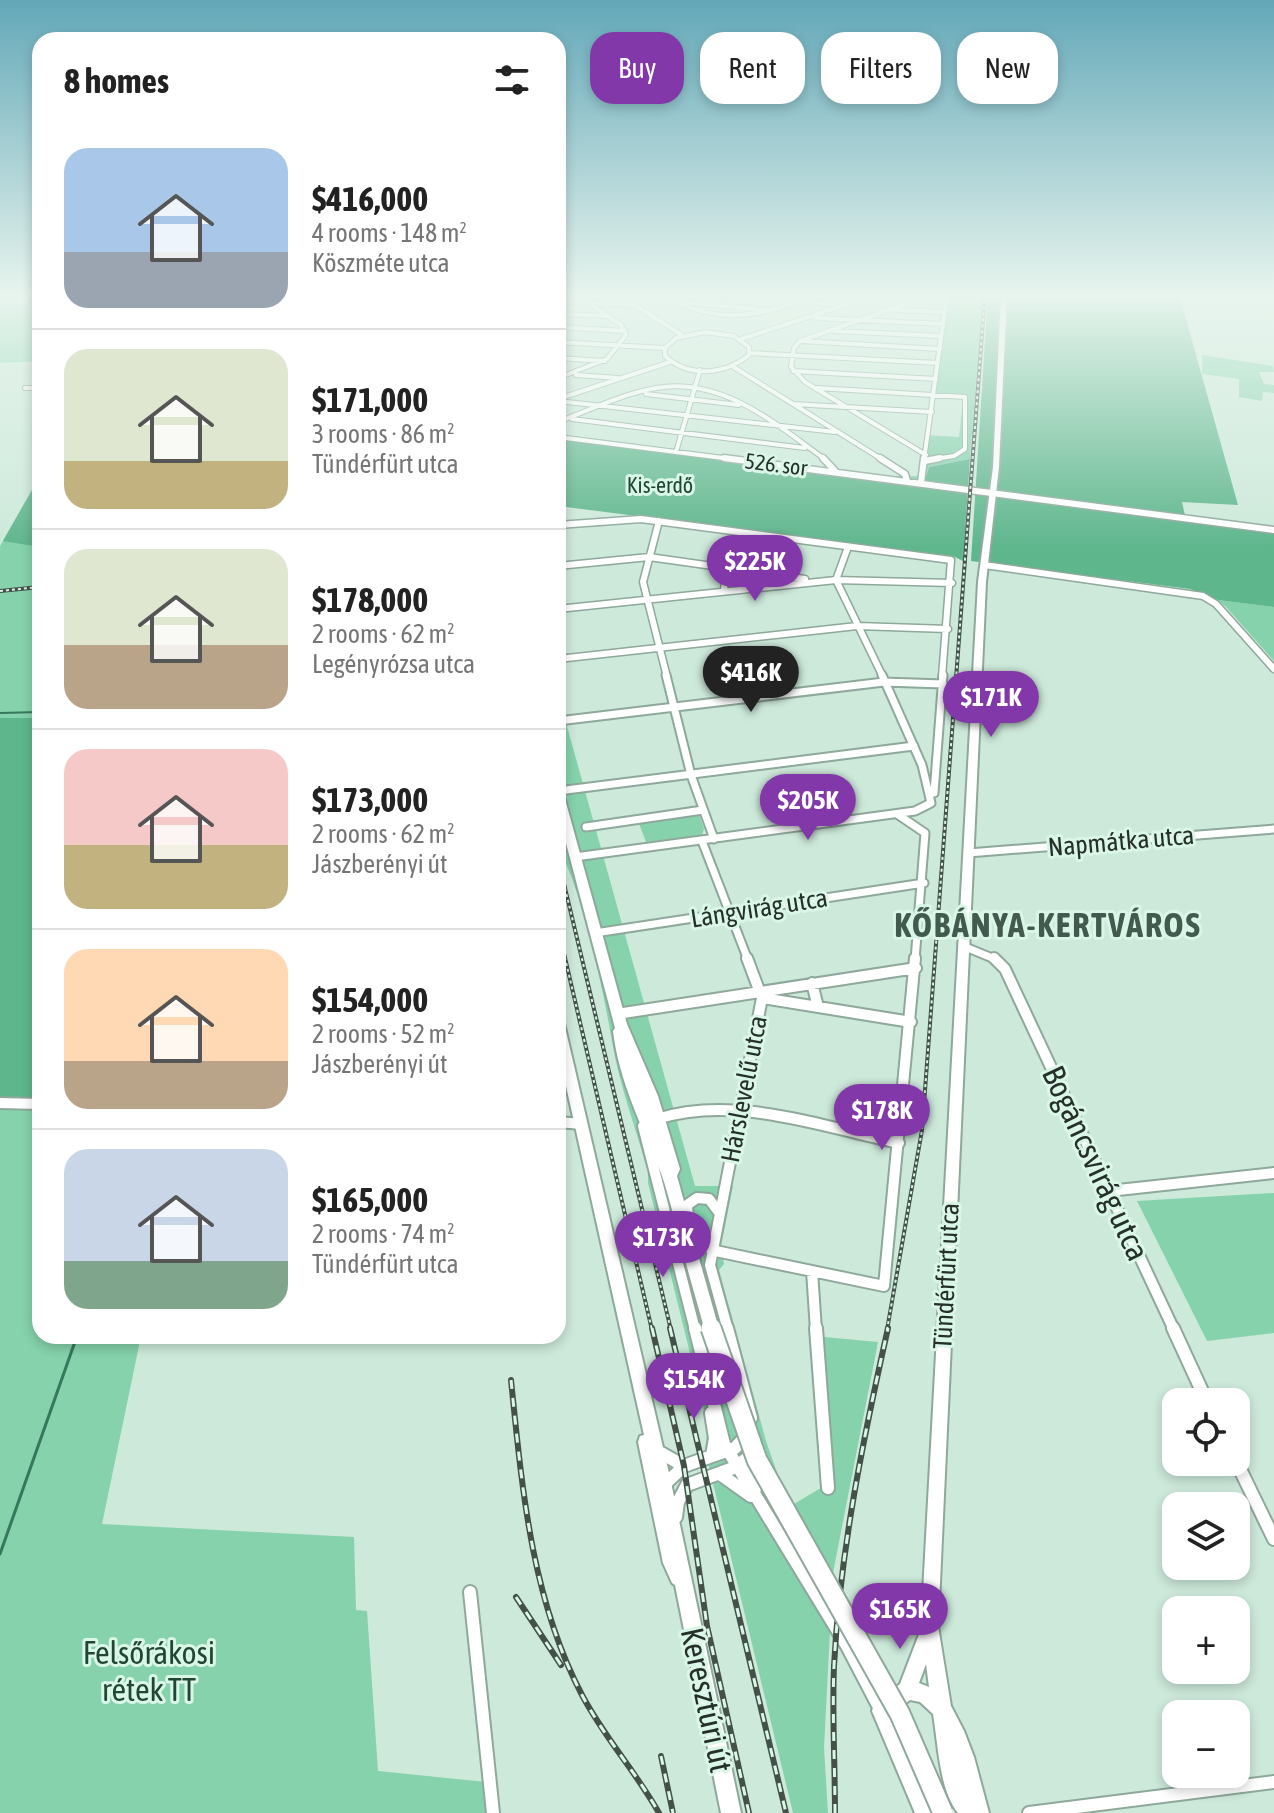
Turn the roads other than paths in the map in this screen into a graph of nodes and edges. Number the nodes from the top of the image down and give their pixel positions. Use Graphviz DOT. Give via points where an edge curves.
graph roads {
  1 [pos="621,379"];
  2 [pos="698,379"];
  3 [pos="752,379"];
  4 [pos="802,379"];
  5 [pos="929,379"];
  6 [pos="936,379"];
  7 [pos="999,379"];
  8 [pos="25,388"];
  9 [pos="32,388"];
  10 [pos="695,388"];
  11 [pos="814,388"];
  12 [pos="641,394"];
  13 [pos="935,395"];
  14 [pos="566,397"];
  15 [pos="692,400"];
  16 [pos="566,401"];
  17 [pos="791,404"];
  18 [pos="744,405"];
  19 [pos="604,406"];
  20 [pos="847,407"];
  21 [pos="932,412"];
  22 [pos="687,416"];
  23 [pos="567,419"];
  24 [pos="775,426"];
  25 [pos="835,432"];
  26 [pos="682,433"];
  27 [pos="566,438"];
  28 [pos="807,448"];
  29 [pos="676,452"];
  30 [pos="925,458"];
  31 [pos="836,472"];
  32 [pos="907,481"];
  33 [pos="921,483"];
  34 [pos="993,495"];
  35 [pos="659,521"];
  36 [pos="566,524"];
  37 [pos="1274,530"];
  38 [pos="848,547"];
  39 [pos="649,557"];
  40 [pos="566,565"];
  41 [pos="984,565"];
  42 [pos="726,568"];
  43 [pos="836,580"];
  44 [pos="822,581"];
  45 [pos="952,583"];
  46 [pos="724,591"];
  47 [pos="649,599"];
  48 [pos="566,608"];
  49 [pos="857,626"];
  50 [pos="948,629"];
  51 [pos="661,649"];
  52 [pos="566,658"];
  53 [pos="1274,669"];
  54 [pos="884,682"];
  55 [pos="943,684"];
  56 [pos="675,708"];
  57 [pos="566,720"];
  58 [pos="914,746"];
  59 [pos="691,775"];
  60 [pos="566,791"];
  61 [pos="933,794"];
  62 [pos="703,810"];
  63 [pos="897,814"];
  64 [pos="566,823"];
  65 [pos="586,827"];
  66 [pos="1274,829"];
  67 [pos="714,839"];
  68 [pos="702,841"];
  69 [pos="968,853"];
  70 [pos="575,857"];
  71 [pos="924,883"];
  72 [pos="730,912"];
  73 [pos="595,933"];
  74 [pos="963,946"];
  75 [pos="916,968"];
  76 [pos="812,983"];
  77 [pos="762,995"];
  78 [pos="818,1007"];
  79 [pos="618,1019"];
  80 [pos="911,1022"];
  81 [pos="566,1057"];
  82 [pos="0,1103"];
  83 [pos="32,1104"];
  84 [pos="741,1112"];
  85 [pos="566,1123"];
  86 [pos="582,1124"];
  87 [pos="651,1128"];
  88 [pos="899,1143"];
  89 [pos="1274,1173"];
  90 [pos="724,1189"];
  91 [pos="1109,1191"];
  92 [pos="705,1198"];
  93 [pos="719,1212"];
  94 [pos="711,1250"];
  95 [pos="690,1252"];
  96 [pos="812,1271"];
  97 [pos="631,1343"];
  98 [pos="705,1377"];
  99 [pos="1200,1388"];
  100 [pos="750,1412"];
  101 [pos="653,1437"];
  102 [pos="727,1451"];
  103 [pos="712,1456"];
  104 [pos="742,1464"];
  105 [pos="684,1466"];
  106 [pos="720,1474"];
  107 [pos="1243,1476"];
  108 [pos="687,1485"];
  109 [pos="828,1488"];
  110 [pos="661,1492"];
  111 [pos="760,1504"];
  112 [pos="1274,1539"];
  113 [pos="682,1578"];
  114 [pos="470,1592"];
  115 [pos="929,1626"];
  116 [pos="907,1690"];
  117 [pos="944,1709"];
  118 [pos="881,1711"];
  119 [pos="1274,1782"];
  120 [pos="493,1813"];
  121 [pos="731,1813"];
  122 [pos="925,1813"];
  123 [pos="943,1813"];
  124 [pos="971,1813"];
  125 [pos="979,1813"];
  126 [pos="1029,1813"];
  1 -- 14 [label="street"];
  2 -- 10 [label="street"];
  3 -- 17 [label="street"];
  4 -- 11 [label="street"];
  5 -- 6 [label="street"];
  6 -- 13 [label="street"];
  7 -- 34 [label="street, Tündérfürt utca"];
  8 -- 9 [label="street"];
  10 -- 12 [label="street" via="671,386"];
  10 -- 15 [label="street"];
  10 -- 18 [label="street" via="726,394"];
  11 -- 13 [label="street"];
  11 -- 20 [label="street"];
  12 -- 15 [label="street"];
  12 -- 19 [label="street"];
  13 -- 21 [label="street"];
  13 -- 30 [label="street" via="966,398 965,449 954,456"];
  15 -- 18 [label="street"];
  15 -- 22 [label="street"];
  16 -- 19 [label="street"];
  17 -- 20 [label="street"];
  17 -- 25 [label="street"];
  18 -- 24 [label="street"];
  19 -- 22 [label="street"];
  19 -- 23 [label="street"];
  20 -- 21 [label="street"];
  20 -- 30 [label="street"];
  21 -- 30 [label="street"];
  22 -- 24 [label="street"];
  22 -- 26 [label="street"];
  23 -- 26 [label="street"];
  24 -- 25 [label="street"];
  24 -- 28 [label="street"];
  25 -- 32 [label="street" via="905,474"];
  26 -- 28 [label="street"];
  26 -- 29 [label="street"];
  27 -- 29 [label="street, 526. sor"];
  28 -- 31 [label="street"];
  29 -- 31 [label="street, 526. sor"];
  30 -- 33 [label="street"];
  31 -- 32 [label="street, 526. sor"];
  32 -- 33 [label="street, 526. sor"];
  33 -- 34 [label="street, 526. sor"];
  34 -- 37 [label="street, 526. sor"];
  34 -- 41 [label="street, Tündérfürt utca"];
  35 -- 36 [label="street"];
  35 -- 38 [label="street"];
  35 -- 39 [label="street"];
  38 -- 43 [label="street"];
  38 -- 45 [label="street" via="951,560"];
  39 -- 40 [label="street"];
  39 -- 42 [label="street"];
  39 -- 47 [label="street" via="643,574"];
  41 -- 53 [label="street" via="1203,596"];
  41 -- 69 [label="street, Tündérfürt utca"];
  42 -- 44 [label="street"];
  42 -- 46 [label="street"];
  43 -- 44 [label="street"];
  43 -- 45 [label="street"];
  43 -- 49 [label="street"];
  44 -- 46 [label="street"];
  45 -- 50 [label="street"];
  46 -- 47 [label="street"];
  47 -- 48 [label="street"];
  47 -- 51 [label="street"];
  49 -- 50 [label="street"];
  49 -- 51 [label="street"];
  49 -- 54 [label="street"];
  50 -- 55 [label="street"];
  51 -- 52 [label="street"];
  51 -- 56 [label="street"];
  54 -- 55 [label="street"];
  54 -- 56 [label="street"];
  54 -- 58 [label="street"];
  55 -- 61 [label="street"];
  56 -- 57 [label="street"];
  56 -- 59 [label="street"];
  58 -- 59 [label="street"];
  58 -- 61 [label="street"];
  59 -- 60 [label="street"];
  59 -- 62 [label="street"];
  61 -- 63 [label="street" via="928,806"];
  62 -- 65 [label="street"];
  62 -- 67 [label="street"];
  63 -- 67 [label="street"];
  63 -- 71 [label="street" via="927,837"];
  64 -- 70 [label="main road"];
  66 -- 69 [label="street, Napmátka utca"];
  67 -- 68 [label="street"];
  68 -- 70 [label="street"];
  68 -- 72 [label="street, Hárslevelű utca"];
  69 -- 74 [label="street, Tündérfürt utca"];
  70 -- 73 [label="main road"];
  71 -- 72 [label="street, Lángvirág utca"];
  71 -- 75 [label="street"];
  72 -- 73 [label="street, Lángvirág utca"];
  72 -- 77 [label="street, Hárslevelű utca"];
  73 -- 79 [label="main road"];
  74 -- 91 [label="street, Bogáncsvirág utca" via="996,959 1005,969"];
  74 -- 115 [label="street, Tündérfürt utca"];
  75 -- 76 [label="street"];
  75 -- 80 [label="street"];
  76 -- 77 [label="street"];
  76 -- 78 [label="street"];
  77 -- 78 [label="street"];
  77 -- 79 [label="street"];
  77 -- 84 [label="street, Hárslevelű utca"];
  78 -- 80 [label="street"];
  79 -- 87 [label="main road"];
  79 -- 87 [label="main road" via="636,1099"];
  80 -- 88 [label="street"];
  81 -- 86 [label="street, Keresztúri út"];
  82 -- 83 [label="street"];
  84 -- 87 [label="street" via="695,1110"];
  84 -- 88 [label="street"];
  84 -- 90 [label="street, Hárslevelű utca"];
  85 -- 86 [label="street"];
  86 -- 97 [label="street, Keresztúri út"];
  87 -- 95 [label="main road"];
  87 -- 98 [label="street"];
  88 -- 96 [label="street" via="884,1286"];
  89 -- 91 [label="street"];
  90 -- 92 [label="street"];
  90 -- 93 [label="street, Hárslevelű utca"];
  91 -- 99 [label="street, Bogáncsvirág utca"];
  92 -- 93 [label="street"];
  92 -- 95 [label="street" via="686,1208"];
  93 -- 94 [label="street, Hárslevelű utca"];
  94 -- 96 [label="street"];
  94 -- 100 [label="street, Hárslevelű utca" via="712,1279"];
  95 -- 123 [label="main road, bridge" via="719,1357 757,1460 893,1701"];
  96 -- 109 [label="street"];
  97 -- 101 [label="street, Keresztúri út"];
  97 -- 110 [label="street, Keresztúri út" via="634,1387"];
  98 -- 102 [label="street"];
  98 -- 103 [label="street" via="715,1438"];
  100 -- 102 [label="street" via="744,1440"];
  100 -- 104 [label="street, Hárslevelű utca" via="754,1444"];
  101 -- 105 [label="street" via="663,1456"];
  101 -- 110 [label="street, Keresztúri út"];
  102 -- 103 [label="street"];
  102 -- 104 [label="street"];
  103 -- 105 [label="street"];
  104 -- 106 [label="street"];
  104 -- 111 [label="street"];
  105 -- 110 [label="street"];
  106 -- 108 [label="street"];
  106 -- 111 [label="street"];
  107 -- 112 [label="street"];
  108 -- 110 [label="street"];
  108 -- 113 [label="street" via="676,1514"];
  110 -- 113 [label="street, Keresztúri út"];
  111 -- 118 [label="street"];
  113 -- 121 [label="street, Keresztúri út"];
  114 -- 120 [label="street"];
  115 -- 116 [label="street, Tündérfürt utca"];
  115 -- 117 [label="street, Tündérfürt utca"];
  116 -- 117 [label="street" via="928,1694"];
  116 -- 118 [label="street"];
  117 -- 124 [label="street, Tündérfürt utca" via="953,1781"];
  117 -- 125 [label="street, Tündérfürt utca"];
  118 -- 122 [label="street"];
  119 -- 126 [label="street"];
}
